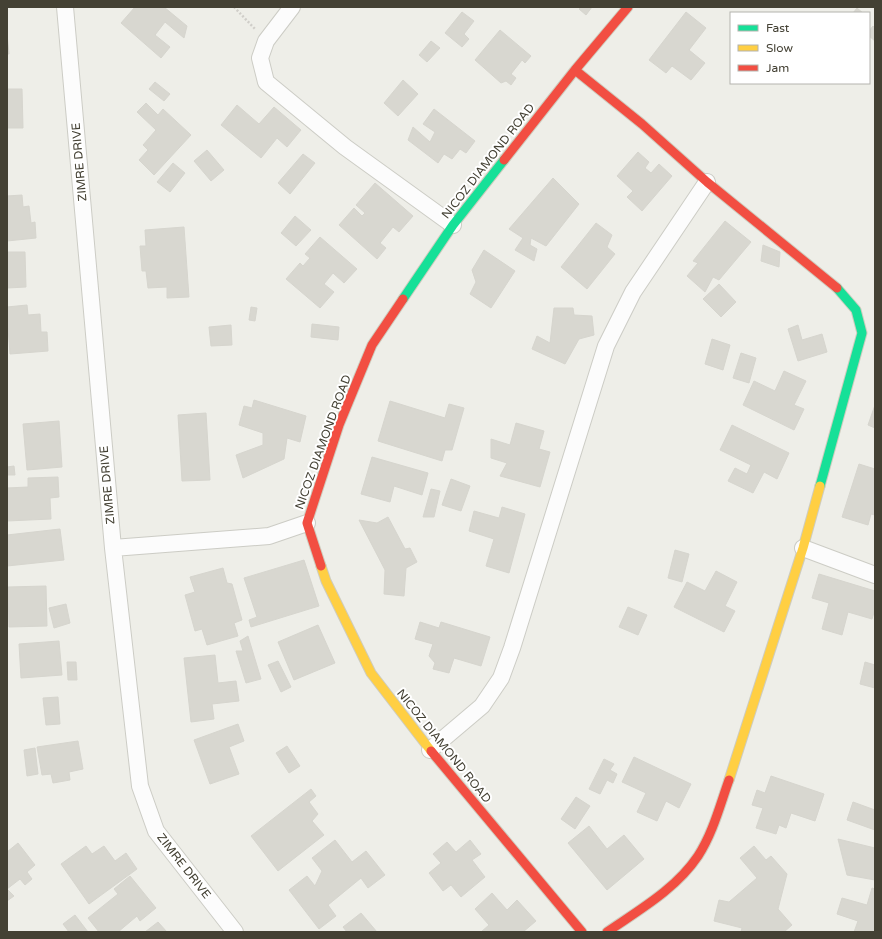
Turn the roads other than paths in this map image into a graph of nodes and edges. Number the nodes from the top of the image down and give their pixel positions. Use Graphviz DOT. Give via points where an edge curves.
graph roads {
  1 [pos="65,7"];
  2 [pos="292,7"];
  3 [pos="628,7"];
  4 [pos="575,70"];
  5 [pos="707,182"];
  6 [pos="453,225"];
  7 [pos="308,523"];
  8 [pos="113,548"];
  9 [pos="803,548"];
  10 [pos="875,575"];
  11 [pos="430,750"];
  12 [pos="235,932"];
  13 [pos="582,932"];
  14 [pos="607,932"];
  1 -- 8 [label="street, ZIMRE DRIVE"];
  2 -- 6 [label="street" via="266,41 260,58 266,82 345,147"];
  3 -- 4 [label="street, NICOZ DIAMOND ROAD"];
  4 -- 5 [label="street" via="642,124"];
  4 -- 6 [label="street, NICOZ DIAMOND ROAD"];
  5 -- 9 [label="street" via="840,291 856,310 862,333"];
  5 -- 11 [label="street" via="633,292 606,346 501,678 482,706"];
  6 -- 7 [label="street, NICOZ DIAMOND ROAD" via="372,345 339,425"];
  7 -- 8 [label="street" via="269,536"];
  7 -- 11 [label="street, NICOZ DIAMOND ROAD" via="326,581 371,673"];
  8 -- 12 [label="street, ZIMRE DRIVE" via="140,786 156,830"];
  9 -- 10 [label="street"];
  9 -- 14 [label="street" via="708,838 693,862 670,886"];
  11 -- 13 [label="street, NICOZ DIAMOND ROAD"];
}
